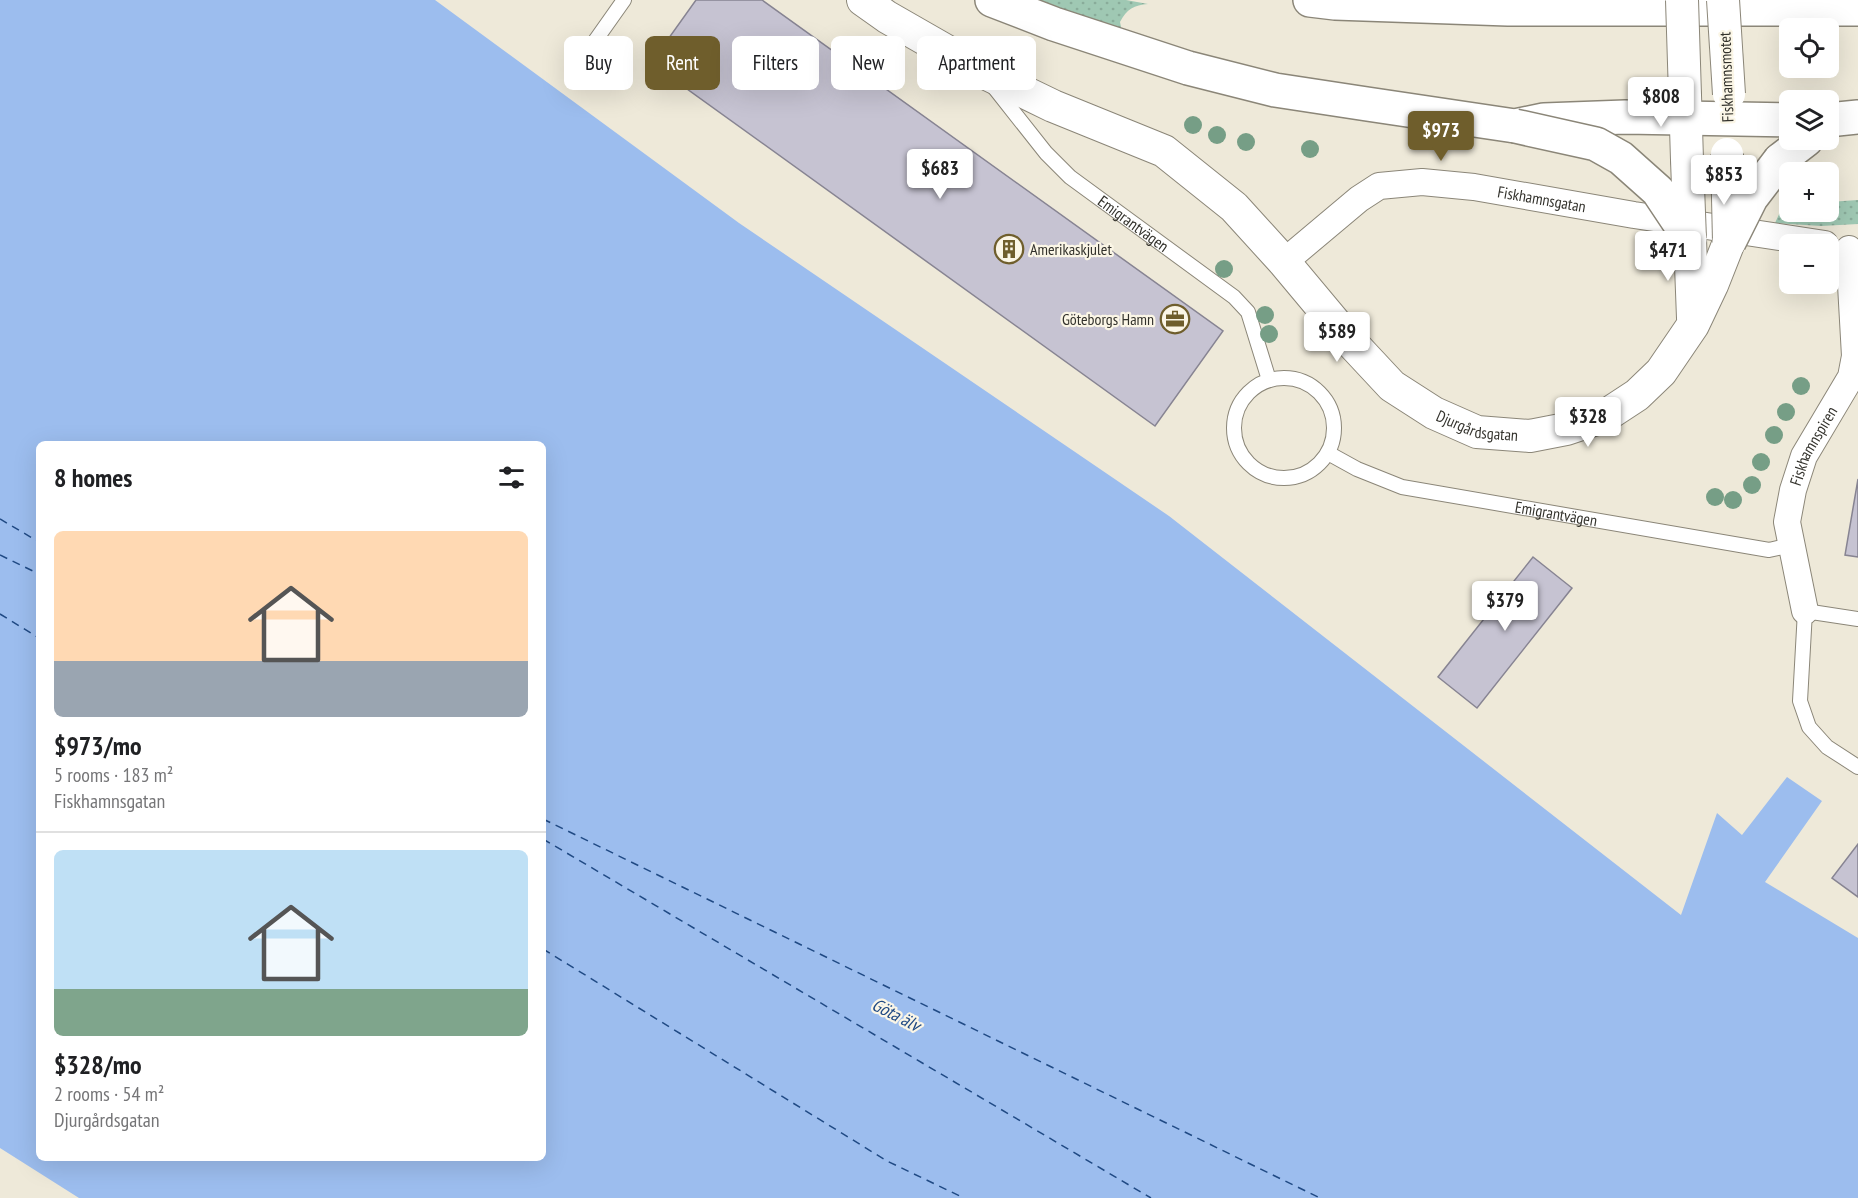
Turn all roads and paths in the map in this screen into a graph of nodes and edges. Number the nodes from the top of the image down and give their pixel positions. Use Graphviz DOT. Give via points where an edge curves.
graph roads {
  1 [pos="624,0"];
  2 [pos="863,0"];
  3 [pos="992,0"];
  4 [pos="1310,0"];
  5 [pos="1682,0"];
  6 [pos="1723,0"];
  7 [pos="1858,9"];
  8 [pos="599,36"];
  9 [pos="919,36"];
  10 [pos="996,90"];
  11 [pos="1020,90"];
  12 [pos="1686,117"];
  13 [pos="1728,119"];
  14 [pos="1779,120"];
  15 [pos="1515,126"];
  16 [pos="1793,150"];
  17 [pos="1727,154"];
  18 [pos="1690,239"];
  19 [pos="1729,242"];
  20 [pos="1840,247"];
  21 [pos="1284,262"];
  22 [pos="1693,325"];
  23 [pos="1857,357"];
  24 [pos="1269,380"];
  25 [pos="1328,453"];
  26 [pos="1791,544"];
  27 [pos="1805,611"];
  28 [pos="1858,619"];
  29 [pos="1858,767"];
  1 -- 8 [label="lane"];
  2 -- 9 [label="street, Emigrantvägen"];
  3 -- 15 [label="highway" via="1188,68 1275,90"];
  4 -- 7 [label="highway" via="1508,9"];
  5 -- 12 [label="street, bridge"];
  6 -- 13 [label="street, Fiskhamnsmotet, bridge"];
  10 -- 24 [label="lane, Emigrantvägen" via="1070,177 1234,297 1248,312"];
  11 -- 21 [label="street, Emigrantvägen" via="1164,151 1234,207"];
  12 -- 13 [label="highway"];
  12 -- 15 [label="highway" via="1545,120"];
  12 -- 18 [label="street, bridge"];
  13 -- 14 [label="highway"];
  13 -- 17 [label="street, Fiskhamnsmotet"];
  15 -- 18 [label="highway, bridge" via="1596,144 1622,158 1658,191"];
  16 -- 19 [label="highway, bridge" via="1780,160 1751,198"];
  17 -- 19 [label="street, Djurgårdsgatan, bridge"];
  18 -- 22 [label="street"];
  19 -- 22 [label="street, Djurgårdsgatan"];
  20 -- 21 [label="street, Fiskhamnsgatan" via="1474,187 1422,182 1379,186"];
  20 -- 23 [label="street, Fiskhamnspiren"];
  21 -- 22 [label="street, Djurgårdsgatan" via="1392,386 1434,413 1477,432 1530,436 1605,416 1660,372"];
  23 -- 26 [label="street, Fiskhamnspiren" via="1851,377 1804,456 1788,522"];
  24 -- 25 [label="lane" via="1303,381 1328,403 1334,437"];
  24 -- 25 [label="lane" via="1247,393 1234,418 1236,446 1243,458 1265,476 1279,479 1307,474"];
  25 -- 26 [label="lane, Emigrantvägen" via="1402,488 1769,550"];
  26 -- 27 [label="street, Fiskhamnspiren"];
  27 -- 28 [label="lane"];
  27 -- 29 [label="lane" via="1800,701 1809,727 1827,747"];
}
